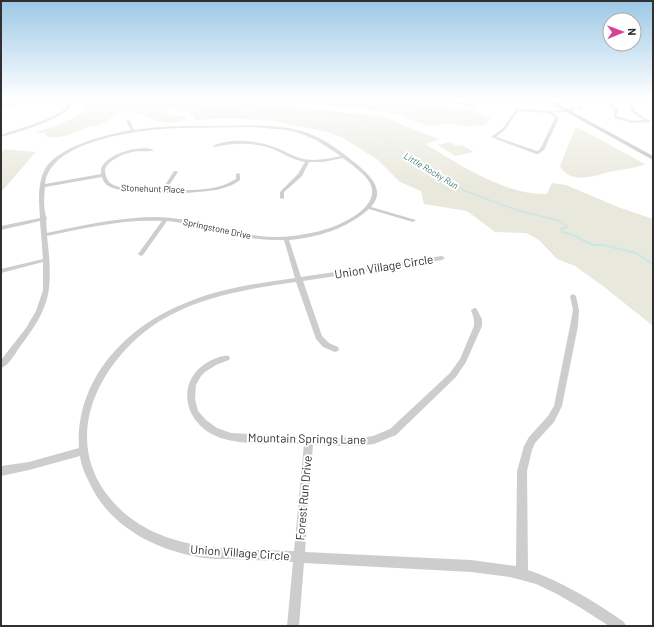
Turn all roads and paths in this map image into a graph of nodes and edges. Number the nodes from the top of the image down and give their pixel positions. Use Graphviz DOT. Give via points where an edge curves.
graph roads {
  1 [pos="23,128"];
  2 [pos="132,128"];
  3 [pos="156,128"];
  4 [pos="278,128"];
  5 [pos="505,128"];
  6 [pos="552,128"];
  7 [pos="603,128"];
  8 [pos="606,128"];
  9 [pos="133,131"];
  10 [pos="1,136"];
  11 [pos="215,146"];
  12 [pos="152,150"];
  13 [pos="653,153"];
  14 [pos="344,157"];
  15 [pos="653,158"];
  16 [pos="308,161"];
  17 [pos="176,172"];
  18 [pos="238,174"];
  19 [pos="104,175"];
  20 [pos="43,186"];
  21 [pos="164,190"];
  22 [pos="282,198"];
  23 [pos="369,208"];
  24 [pos="44,219"];
  25 [pos="166,219"];
  26 [pos="413,220"];
  27 [pos="1,228"];
  28 [pos="45,235"];
  29 [pos="286,238"];
  30 [pos="141,254"];
  31 [pos="442,258"];
  32 [pos="46,260"];
  33 [pos="1,271"];
  34 [pos="298,280"];
  35 [pos="573,296"];
  36 [pos="474,310"];
  37 [pos="335,349"];
  38 [pos="226,358"];
  39 [pos="1,365"];
  40 [pos="309,441"];
  41 [pos="83,451"];
  42 [pos="1,471"];
  43 [pos="300,557"];
  44 [pos="522,574"];
  45 [pos="293,626"];
  46 [pos="620,626"];
  1 -- 10 [label="street"];
  2 -- 9 [label="street"];
  3 -- 9 [label="street"];
  4 -- 14 [label="street" via="317,138"];
  5 -- 6 [label="street" via="493,137 537,153 542,150"];
  7 -- 15 [label="main road"];
  8 -- 13 [label="main road"];
  9 -- 20 [label="street" via="94,140 64,154 47,169"];
  11 -- 16 [label="street" via="261,145 276,148 291,158"];
  12 -- 19 [label="street" via="135,150 116,157 104,165"];
  14 -- 16 [label="street"];
  14 -- 23 [label="street" via="367,175 373,184 374,196"];
  16 -- 22 [label="street" via="300,175 282,192"];
  17 -- 21 [label="street"];
  18 -- 21 [label="street, Stonehunt Place" via="239,178 236,181 218,188"];
  19 -- 20 [label="street"];
  19 -- 21 [label="street, Stonehunt Place" via="108,184 122,189"];
  20 -- 24 [label="street"];
  23 -- 26 [label="street"];
  23 -- 29 [label="street, Springstone Drive" via="354,220 337,227"];
  24 -- 27 [label="street"];
  24 -- 28 [label="street"];
  25 -- 28 [label="street, Springstone Drive" via="120,220"];
  25 -- 29 [label="street, Springstone Drive" via="246,236"];
  25 -- 30 [label="street"];
  28 -- 32 [label="street"];
  29 -- 34 [label="street"];
  31 -- 34 [label="street, Union Village Circle"];
  32 -- 33 [label="street"];
  32 -- 39 [label="street" via="46,287 39,311 28,331"];
  34 -- 37 [label="street" via="319,337 326,345"];
  34 -- 41 [label="street, Union Village Circle" via="227,291 196,300 166,313 136,334 109,363 94,388 85,415"];
  35 -- 44 [label="street" via="576,310 574,326 558,406 532,440 522,466"];
  36 -- 40 [label="street, Mountain Springs Lane" via="478,326 459,367 393,432 366,442"];
  38 -- 40 [label="street, Mountain Springs Lane" via="205,367 193,382 192,404 200,420 213,430 231,437"];
  40 -- 43 [label="street, Forest Run Drive"];
  41 -- 42 [label="street" via="30,466"];
  41 -- 43 [label="street, Union Village Circle" via="97,490 114,512 141,532 179,548 204,552"];
  43 -- 44 [label="street, Union Village Circle" via="471,566"];
  43 -- 45 [label="street, Forest Run Drive"];
  44 -- 46 [label="street, Union Village Circle" via="572,597"];
}
